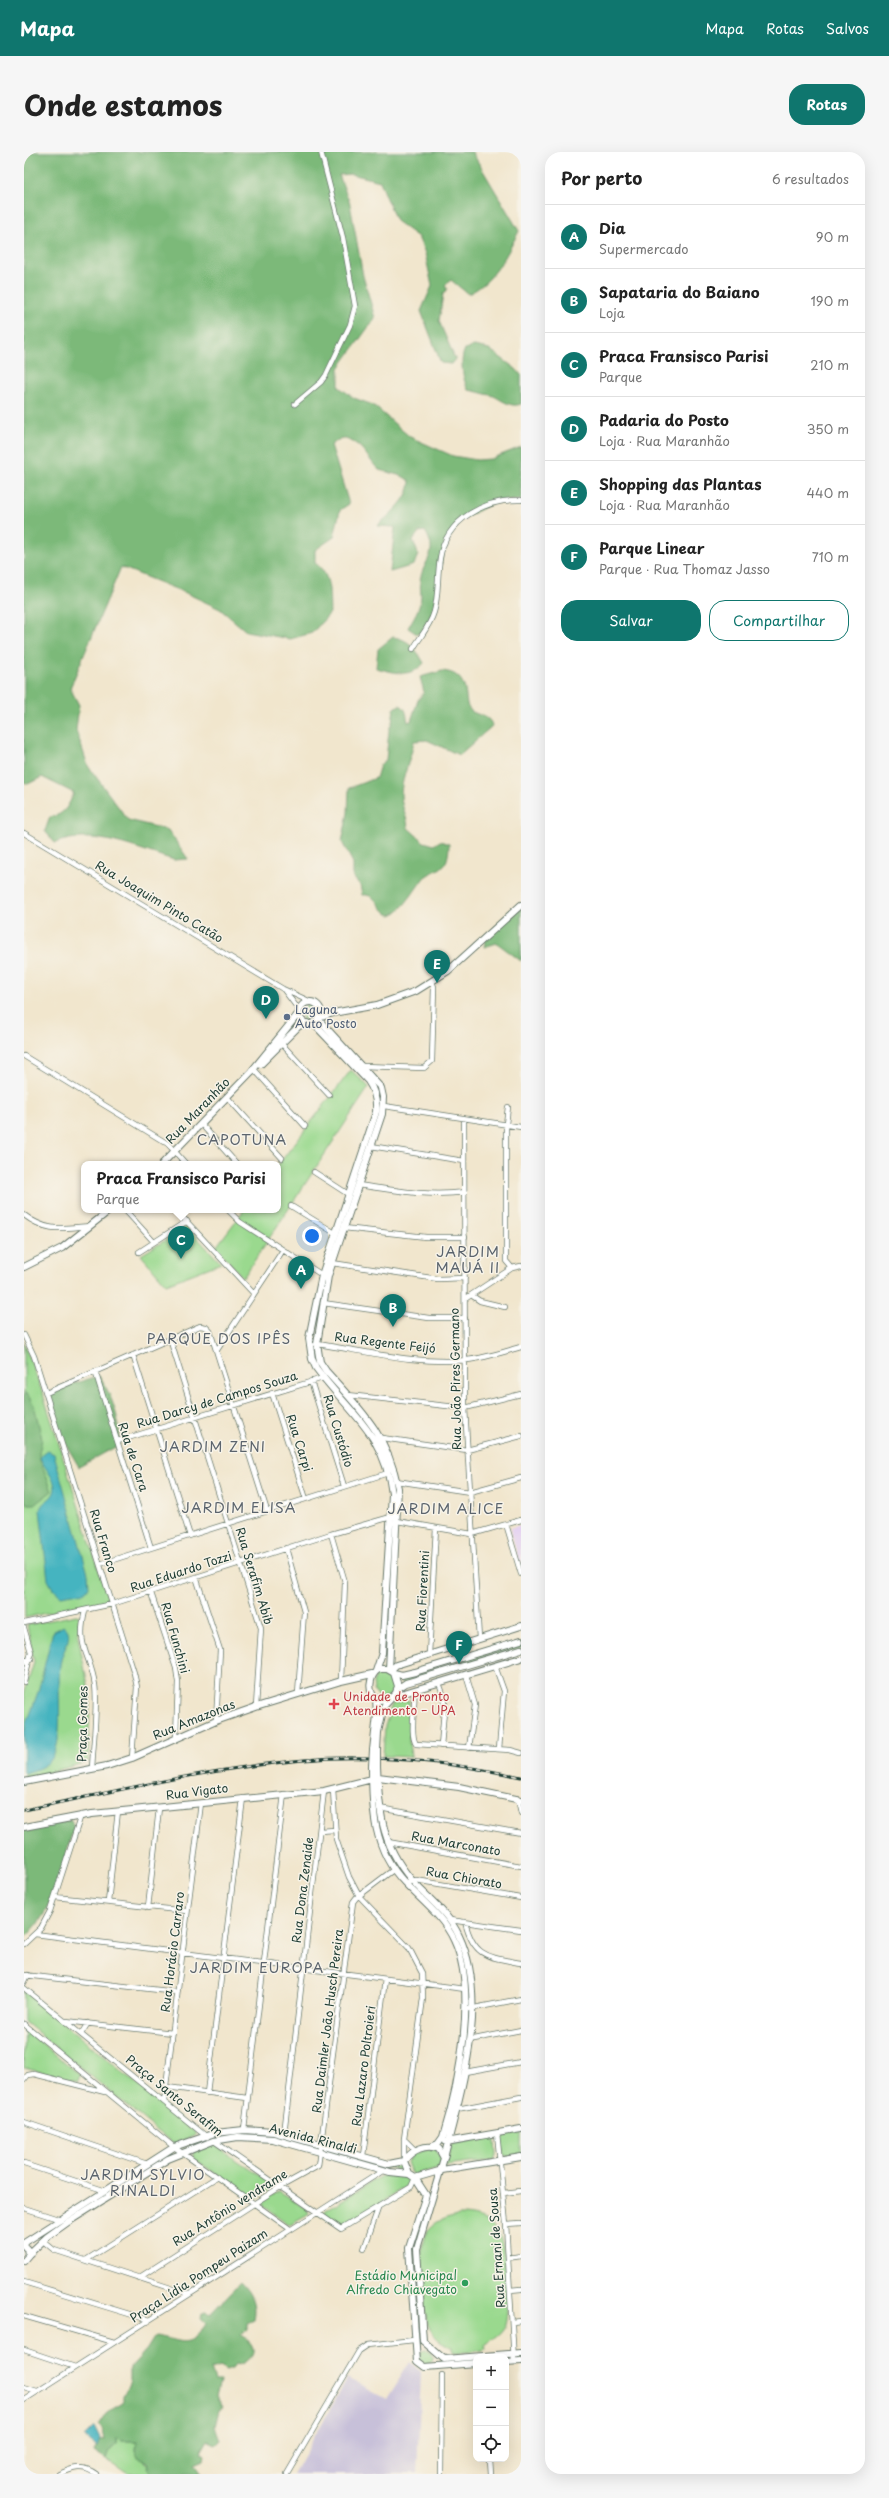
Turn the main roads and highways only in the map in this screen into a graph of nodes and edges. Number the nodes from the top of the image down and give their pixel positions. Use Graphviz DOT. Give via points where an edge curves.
graph roads {
  1 [pos="521,904"];
  2 [pos="318,1006"];
  3 [pos="299,1011"];
  4 [pos="333,1013"];
  5 [pos="319,1019"];
  6 [pos="310,1023"];
  7 [pos="279,1042"];
  8 [pos="367,1138"];
  9 [pos="371,1146"];
  10 [pos="165,1161"];
  11 [pos="106,1213"];
  12 [pos="338,1225"];
  13 [pos="344,1228"];
  14 [pos="24,1267"];
  15 [pos="319,1291"];
  16 [pos="323,1303"];
  17 [pos="348,1395"];
  18 [pos="341,1398"];
  19 [pos="521,1626"];
  20 [pos="521,1640"];
  21 [pos="521,1649"];
  22 [pos="521,1658"];
  23 [pos="391,1671"];
  24 [pos="374,1673"];
  25 [pos="393,1695"];
  26 [pos="376,1698"];
  27 [pos="375,1750"];
  28 [pos="375,1778"];
  29 [pos="24,1782"];
  30 [pos="519,1800"];
  31 [pos="24,1827"];
  32 [pos="521,2129"];
  33 [pos="448,2141"];
  34 [pos="434,2146"];
  35 [pos="521,2157"];
  36 [pos="444,2158"];
  37 [pos="404,2161"];
  38 [pos="440,2171"];
  39 [pos="409,2174"];
  40 [pos="415,2178"];
  41 [pos="24,2244"];
  42 [pos="29,2254"];
  43 [pos="24,2260"];
  44 [pos="428,2346"];
  45 [pos="521,2353"];
  46 [pos="415,2354"];
  47 [pos="436,2354"];
  48 [pos="521,2361"];
  49 [pos="509,2362"];
  50 [pos="473,2363"];
  51 [pos="429,2366"];
  1 -- 4 [label="main road, Rua Maranhão" via="448,971 432,981 399,999"];
  2 -- 3 [label="main road, Rua Maranhão" via="311,1002 304,1004"];
  2 -- 4 [label="main road"];
  2 -- 5 [label="main road"];
  3 -- 6 [label="main road" via="301,1019"];
  3 -- 7 [label="main road, Rua Maranhão"];
  4 -- 5 [label="main road, Rua Maranhão"];
  5 -- 6 [label="main road, Rua Maranhão"];
  5 -- 9 [label="main road" via="381,1088 384,1106"];
  6 -- 7 [label="main road, Rua Maranhão" via="299,1026"];
  6 -- 8 [label="main road" via="373,1088 377,1102 376,1112"];
  7 -- 10 [label="main road, Rua Maranhão"];
  8 -- 9 [label="main road" via="367,1143"];
  8 -- 12 [label="main road"];
  9 -- 13 [label="main road"];
  11 -- 14 [label="main road" via="62,1248"];
  12 -- 13 [label="main road"];
  12 -- 15 [label="main road"];
  13 -- 16 [label="main road" via="332,1263"];
  15 -- 16 [label="main road" via="319,1300"];
  15 -- 18 [label="main road" via="309,1338 312,1359 323,1378"];
  16 -- 17 [label="main road" via="317,1344 320,1362"];
  17 -- 18 [label="main road"];
  17 -- 23 [label="main road" via="382,1438 396,1480 397,1521"];
  18 -- 24 [label="main road" via="372,1433 388,1473 392,1494 382,1653"];
  19 -- 23 [label="main road" via="396,1665"];
  20 -- 23 [label="main road" via="416,1672 402,1675"];
  21 -- 25 [label="main road" via="406,1683"];
  22 -- 25 [label="main road" via="404,1695"];
  23 -- 24 [label="main road" via="383,1668"];
  23 -- 25 [label="main road" via="398,1680"];
  24 -- 26 [label="main road" via="371,1688"];
  24 -- 29 [label="main road, Rua Amazonas" via="216,1721 132,1758 92,1769"];
  25 -- 26 [label="main road"];
  25 -- 27 [label="main road" via="381,1715"];
  26 -- 27 [label="main road"];
  27 -- 28 [label="main road, bridge"];
  28 -- 30 [label="main road, Rua Vigato" via="459,1787"];
  28 -- 31 [label="main road, Rua Vigato" via="324,1791 81,1815"];
  28 -- 33 [label="main road" via="379,1808 388,1842 402,1869 450,1920 466,1952 472,1985 469,2040 465,2072"];
  28 -- 34 [label="main road" via="374,1820 378,1838 393,1870 435,1912 454,1940 464,1974 464,2010 458,2076 445,2128"];
  32 -- 33 [label="main road"];
  33 -- 34 [label="main road"];
  33 -- 36 [label="main road"];
  34 -- 36 [label="main road"];
  34 -- 37 [label="main road" via="415,2150"];
  35 -- 38 [label="main road"];
  36 -- 38 [label="main road"];
  37 -- 39 [label="main road"];
  37 -- 41 [label="main road, Avenida Rinaldi" via="389,2164 284,2134 244,2130 205,2136 174,2147"];
  38 -- 40 [label="main road"];
  38 -- 44 [label="main road" via="417,2249 422,2337"];
  39 -- 40 [label="main road, Avenida Rinaldi"];
  39 -- 42 [label="main road, Avenida Rinaldi" via="384,2170 263,2138 238,2137 213,2141 182,2152 68,2222"];
  40 -- 46 [label="main road" via="426,2196 409,2248"];
  41 -- 42 [label="main road"];
  42 -- 43 [label="main road, Avenida Rinaldi"];
  44 -- 46 [label="main road"];
  44 -- 47 [label="main road"];
  45 -- 47 [label="main road" via="444,2359"];
  46 -- 51 [label="main road" via="419,2364"];
  47 -- 51 [label="main road" via="434,2362"];
  48 -- 49 [label="main road"];
  50 -- 51 [label="main road"];
}
